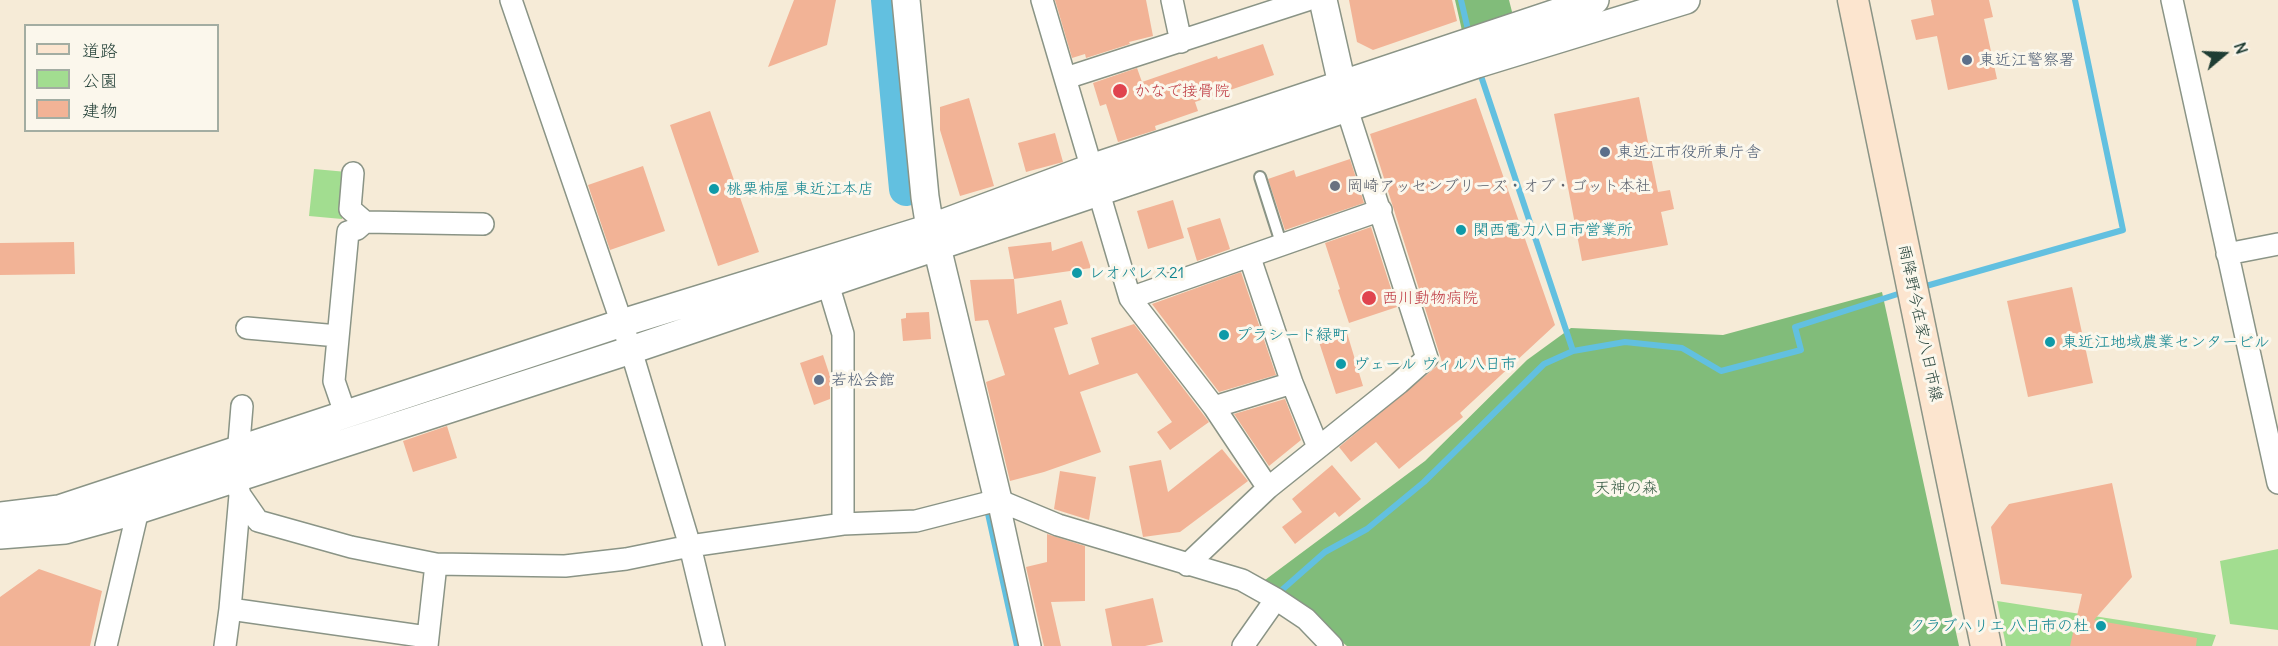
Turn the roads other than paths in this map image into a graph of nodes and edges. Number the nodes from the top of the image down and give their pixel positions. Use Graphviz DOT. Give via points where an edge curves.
graph roads {
  1 [pos="511,0"];
  2 [pos="906,0"];
  3 [pos="1042,0"];
  4 [pos="1172,0"];
  5 [pos="1307,0"];
  6 [pos="1323,0"];
  7 [pos="1595,0"];
  8 [pos="1686,0"];
  9 [pos="1853,0"];
  10 [pos="2172,0"];
  11 [pos="1181,42"];
  12 [pos="1066,78"];
  13 [pos="1344,96"];
  14 [pos="353,173"];
  15 [pos="1260,177"];
  16 [pos="1095,180"];
  17 [pos="1381,210"];
  18 [pos="365,222"];
  19 [pos="483,224"];
  20 [pos="934,237"];
  21 [pos="2278,244"];
  22 [pos="1282,246"];
  23 [pos="2227,254"];
  24 [pos="1250,258"];
  25 [pos="828,284"];
  26 [pos="1130,298"];
  27 [pos="622,323"];
  28 [pos="247,328"];
  29 [pos="338,336"];
  30 [pos="631,350"];
  31 [pos="1292,383"];
  32 [pos="242,406"];
  33 [pos="1214,407"];
  34 [pos="346,416"];
  35 [pos="1318,447"];
  36 [pos="239,451"];
  37 [pos="2278,483"];
  38 [pos="238,487"];
  39 [pos="1268,488"];
  40 [pos="998,500"];
  41 [pos="138,510"];
  42 [pos="0,516"];
  43 [pos="843,524"];
  44 [pos="0,535"];
  45 [pos="690,546"];
  46 [pos="436,564"];
  47 [pos="1187,565"];
  48 [pos="1276,599"];
  49 [pos="230,609"];
  50 [pos="427,641"];
  51 [pos="106,646"];
  52 [pos="225,646"];
  53 [pos="714,646"];
  54 [pos="1030,646"];
  55 [pos="1244,646"];
  56 [pos="1332,646"];
  57 [pos="1986,646"];
  1 -- 27 [label="street"];
  2 -- 20 [label="street" via="925,196"];
  3 -- 12 [label="street"];
  4 -- 11 [label="street"];
  5 -- 11 [label="street"];
  6 -- 13 [label="street"];
  7 -- 13 [label="street"];
  8 -- 13 [label="street" via="1477,64"];
  9 -- 57 [label="main road, 雨降野今在家八日市線"];
  10 -- 23 [label="street"];
  11 -- 12 [label="street"];
  12 -- 16 [label="street"];
  13 -- 16 [label="street"];
  13 -- 17 [label="street"];
  14 -- 18 [label="street" via="350,209"];
  15 -- 22 [label="lane"];
  16 -- 20 [label="street"];
  16 -- 26 [label="street"];
  17 -- 22 [label="street"];
  17 -- 35 [label="street" via="1426,358"];
  18 -- 19 [label="street"];
  18 -- 29 [label="street" via="348,232"];
  20 -- 25 [label="street"];
  20 -- 27 [label="street"];
  20 -- 40 [label="street"];
  21 -- 23 [label="street"];
  22 -- 24 [label="street"];
  23 -- 37 [label="street"];
  24 -- 26 [label="street"];
  24 -- 31 [label="street"];
  25 -- 30 [label="street"];
  25 -- 43 [label="street" via="843,334"];
  26 -- 33 [label="street"];
  27 -- 30 [label="street"];
  27 -- 34 [label="street"];
  28 -- 29 [label="street"];
  29 -- 34 [label="street" via="334,381"];
  30 -- 38 [label="street"];
  30 -- 45 [label="street"];
  31 -- 33 [label="street"];
  31 -- 35 [label="street"];
  32 -- 36 [label="street"];
  33 -- 39 [label="street"];
  34 -- 36 [label="street"];
  35 -- 39 [label="street"];
  36 -- 38 [label="street"];
  36 -- 42 [label="street" via="58,509"];
  38 -- 41 [label="street"];
  38 -- 46 [label="street" via="258,521 351,547"];
  38 -- 49 [label="street"];
  39 -- 47 [label="street"];
  40 -- 43 [label="street" via="916,521"];
  40 -- 47 [label="street" via="1058,525"];
  40 -- 54 [label="street"];
  41 -- 44 [label="street" via="65,530"];
  41 -- 51 [label="street"];
  43 -- 45 [label="street"];
  45 -- 46 [label="street" via="565,566"];
  45 -- 53 [label="street"];
  46 -- 50 [label="street"];
  47 -- 48 [label="street" via="1242,580"];
  48 -- 55 [label="street"];
  48 -- 56 [label="street" via="1306,620"];
  49 -- 50 [label="street"];
  49 -- 52 [label="street"];
}
